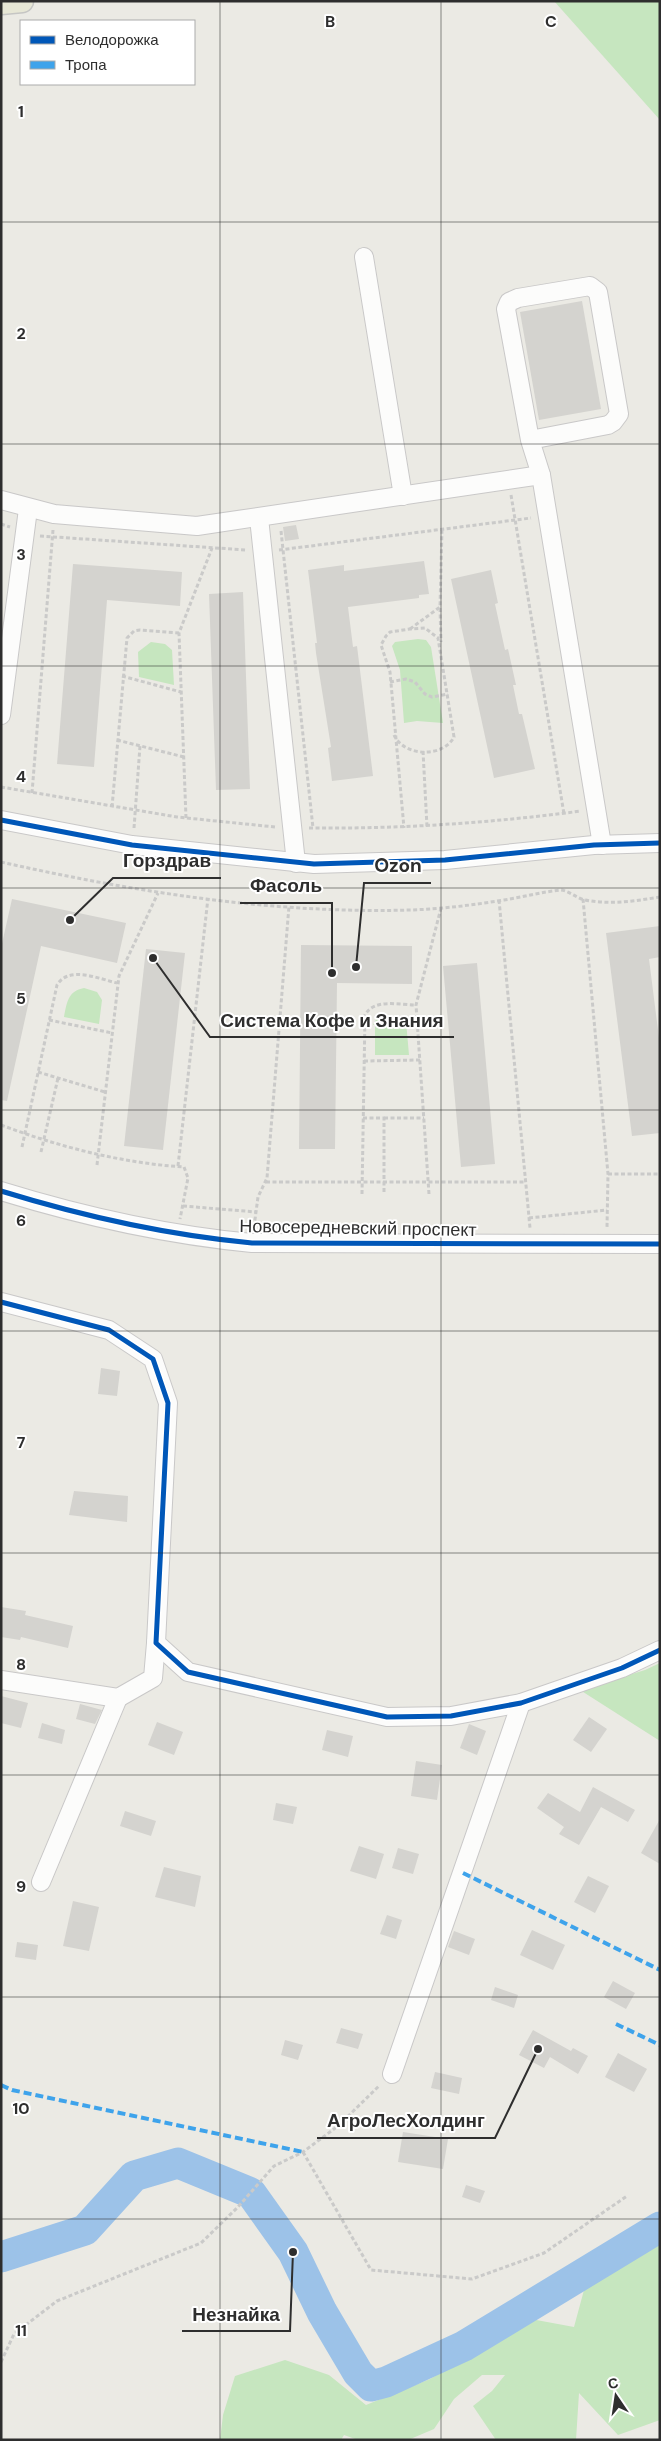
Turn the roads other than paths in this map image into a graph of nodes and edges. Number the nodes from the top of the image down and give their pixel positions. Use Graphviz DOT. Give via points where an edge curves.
graph roads {
  1 [pos="22,1"];
  2 [pos="1,3"];
  3 [pos="364,257"];
  4 [pos="530,440"];
  5 [pos="541,475"];
  6 [pos="403,496"];
  7 [pos="1,500"];
  8 [pos="28,509"];
  9 [pos="259,518"];
  10 [pos="1,715"];
  11 [pos="1,820"];
  12 [pos="660,843"];
  13 [pos="602,845"];
  14 [pos="296,863"];
  15 [pos="1,1190"];
  16 [pos="660,1244"];
  17 [pos="1,1302"];
  18 [pos="156,1643"];
  19 [pos="660,1650"];
  20 [pos="1,1680"];
  21 [pos="118,1698"];
  22 [pos="521,1703"];
  23 [pos="41,1882"];
  24 [pos="392,2074"];
  1 -- 2 [label="main road"];
  3 -- 6 [label="street"];
  4 -- 4 [label="street" via="507,305 518,298 590,286 598,292 619,414 608,425"];
  4 -- 5 [label="street"];
  5 -- 6 [label="street"];
  5 -- 13 [label="street"];
  6 -- 9 [label="street"];
  7 -- 8 [label="street"];
  8 -- 9 [label="street" via="198,526"];
  8 -- 10 [label="street"];
  9 -- 14 [label="street"];
  11 -- 14 [label="street" via="132,845"];
  12 -- 13 [label="street"];
  13 -- 14 [label="street" via="445,860"];
  15 -- 16 [label="street, Новосередневский проспект" via="57,1208 178,1232 252,1242"];
  17 -- 18 [label="street" via="109,1330 154,1360 168,1403"];
  18 -- 21 [label="street" via="153,1678"];
  18 -- 22 [label="street" via="188,1672 387,1717 451,1716"];
  19 -- 22 [label="street" via="622,1668"];
  20 -- 21 [label="street"];
  21 -- 23 [label="street"];
  22 -- 24 [label="street"];
}
